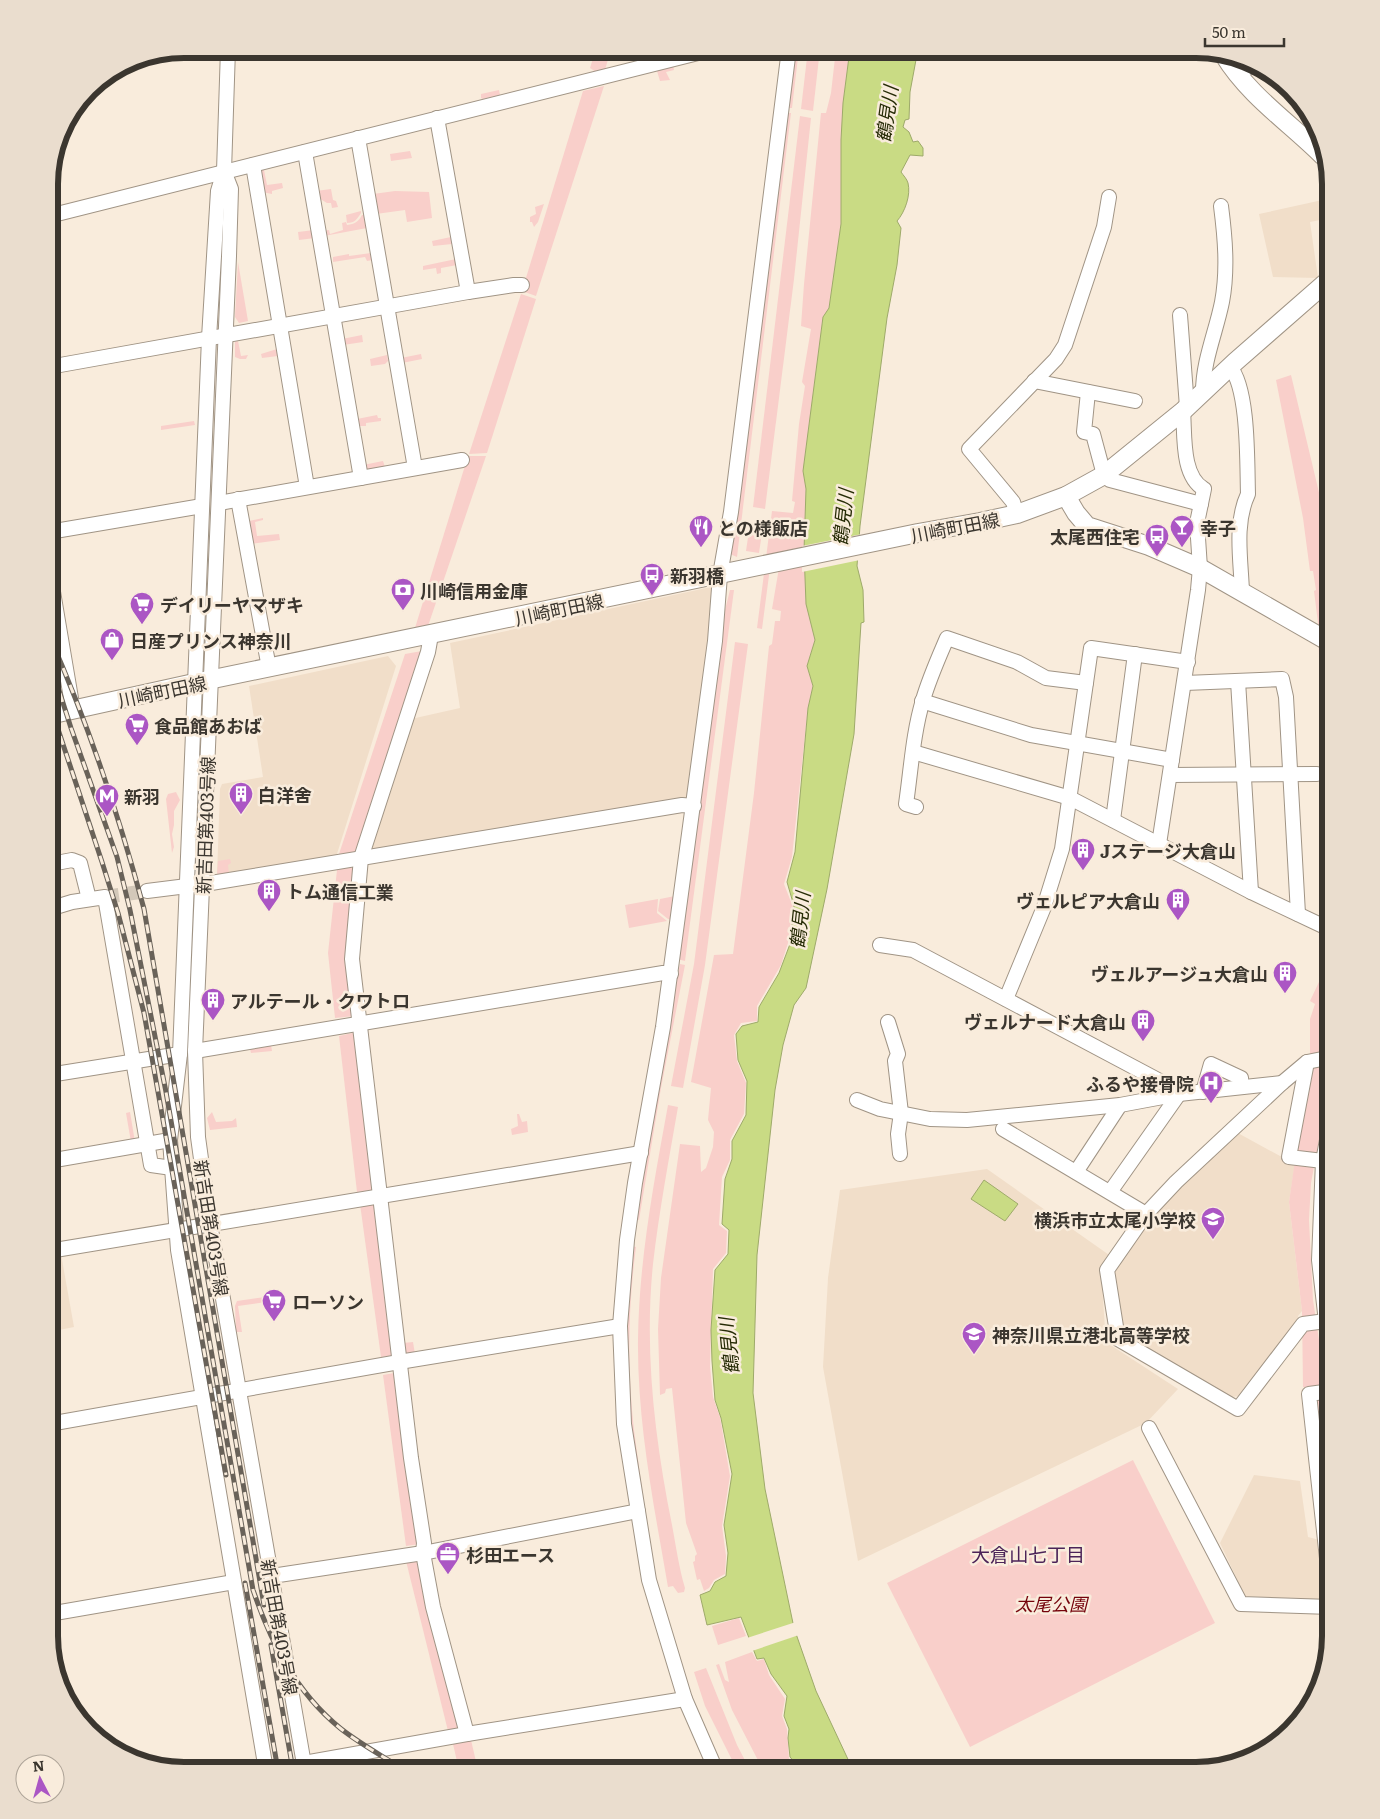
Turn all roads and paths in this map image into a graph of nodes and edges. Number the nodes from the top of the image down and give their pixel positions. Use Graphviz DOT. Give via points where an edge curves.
graph roads {
  1 [pos="228,58"];
  2 [pos="677,58"];
  3 [pos="788,58"];
  4 [pos="1230,62"];
  5 [pos="1246,68"];
  6 [pos="1238,73"];
  7 [pos="437,118"];
  8 [pos="358,138"];
  9 [pos="305,152"];
  10 [pos="1318,152"];
  11 [pos="253,165"];
  12 [pos="224,171"];
  13 [pos="1109,197"];
  14 [pos="1221,206"];
  15 [pos="58,214"];
  16 [pos="522,285"];
  17 [pos="1322,286"];
  18 [pos="468,292"];
  19 [pos="387,306"];
  20 [pos="1180,315"];
  21 [pos="333,316"];
  22 [pos="280,325"];
  23 [pos="226,335"];
  24 [pos="209,338"];
  25 [pos="58,364"];
  26 [pos="1230,367"];
  27 [pos="1034,381"];
  28 [pos="1088,392"];
  29 [pos="1203,392"];
  30 [pos="1135,401"];
  31 [pos="1185,409"];
  32 [pos="462,460"];
  33 [pos="415,468"];
  34 [pos="1104,475"];
  35 [pos="361,478"];
  36 [pos="307,487"];
  37 [pos="1066,496"];
  38 [pos="238,499"];
  39 [pos="219,503"];
  40 [pos="1201,504"];
  41 [pos="202,506"];
  42 [pos="1018,514"];
  43 [pos="58,531"];
  44 [pos="1200,568"];
  45 [pos="720,576"];
  46 [pos="1242,592"];
  47 [pos="58,619"];
  48 [pos="431,635"];
  49 [pos="1322,638"];
  50 [pos="1135,654"];
  51 [pos="1188,662"];
  52 [pos="269,668"];
  53 [pos="212,680"];
  54 [pos="1238,681"];
  55 [pos="194,683"];
  56 [pos="1184,683"];
  57 [pos="1086,684"];
  58 [pos="922,701"];
  59 [pos="73,710"];
  60 [pos="58,713"];
  61 [pos="1078,743"];
  62 [pos="1122,751"];
  63 [pos="913,752"];
  64 [pos="1172,760"];
  65 [pos="1244,774"];
  66 [pos="1290,774"];
  67 [pos="1317,774"];
  68 [pos="1170,775"];
  69 [pos="1070,798"];
  70 [pos="694,806"];
  71 [pos="916,807"];
  72 [pos="1113,820"];
  73 [pos="1159,844"];
  74 [pos="361,858"];
  75 [pos="58,863"];
  76 [pos="203,884"];
  77 [pos="186,886"];
  78 [pos="147,891"];
  79 [pos="1251,892"];
  80 [pos="90,899"];
  81 [pos="57,906"];
  82 [pos="1298,914"];
  83 [pos="1322,926"];
  84 [pos="880,945"];
  85 [pos="671,974"];
  86 [pos="1006,999"];
  87 [pos="888,1022"];
  88 [pos="360,1024"];
  89 [pos="195,1051"];
  90 [pos="180,1054"];
  91 [pos="1322,1059"];
  92 [pos="133,1062"];
  93 [pos="1307,1062"];
  94 [pos="57,1074"];
  95 [pos="1282,1083"];
  96 [pos="1242,1087"];
  97 [pos="1203,1092"];
  98 [pos="1179,1094"];
  99 [pos="857,1100"];
  100 [pos="1120,1105"];
  101 [pos="901,1114"];
  102 [pos="1003,1129"];
  103 [pos="170,1140"];
  104 [pos="148,1144"];
  105 [pos="641,1153"];
  106 [pos="900,1154"];
  107 [pos="57,1160"];
  108 [pos="1322,1161"];
  109 [pos="172,1168"];
  110 [pos="1076,1172"];
  111 [pos="1322,1186"];
  112 [pos="1110,1192"];
  113 [pos="380,1196"];
  114 [pos="1146,1214"];
  115 [pos="210,1224"];
  116 [pos="177,1230"];
  117 [pos="57,1250"];
  118 [pos="1322,1286"];
  119 [pos="1322,1322"];
  120 [pos="620,1326"];
  121 [pos="400,1362"];
  122 [pos="239,1391"];
  123 [pos="1322,1392"];
  124 [pos="203,1397"];
  125 [pos="57,1423"];
  126 [pos="1149,1428"];
  127 [pos="638,1511"];
  128 [pos="1322,1513"];
  129 [pos="423,1553"];
  130 [pos="272,1576"];
  131 [pos="234,1582"];
  132 [pos="1322,1607"];
  133 [pos="57,1613"];
  134 [pos="685,1699"];
  135 [pos="467,1734"];
  136 [pos="263,1762"];
  137 [pos="303,1762"];
  138 [pos="329,1762"];
  139 [pos="713,1762"];
  1 -- 12 [label="street"];
  2 -- 7 [label="street"];
  3 -- 45 [label="street" via="731,512"];
  4 -- 6 [label="main road"];
  5 -- 6 [label="street"];
  6 -- 10 [label="main road" via="1269,107"];
  7 -- 8 [label="street"];
  7 -- 18 [label="street"];
  8 -- 9 [label="street"];
  8 -- 19 [label="street"];
  9 -- 11 [label="street"];
  9 -- 21 [label="street"];
  11 -- 12 [label="street"];
  11 -- 22 [label="street"];
  12 -- 15 [label="street"];
  12 -- 23 [label="street, 新吉田第403号線" via="231,189"];
  12 -- 24 [label="street, 新吉田第403号線" via="218,191"];
  13 -- 27 [label="street" via="1104,227 1064,345 1056,359"];
  14 -- 29 [label="street" via="1225,236 1222,302 1203,376"];
  16 -- 18 [label="street"];
  17 -- 26 [label="main road, 川崎町田線"];
  18 -- 19 [label="street"];
  19 -- 21 [label="street"];
  19 -- 33 [label="street"];
  20 -- 31 [label="street"];
  21 -- 22 [label="street"];
  21 -- 35 [label="street"];
  22 -- 23 [label="street"];
  22 -- 36 [label="street"];
  23 -- 24 [label="street"];
  23 -- 39 [label="street, 新吉田第403号線"];
  24 -- 25 [label="street"];
  24 -- 41 [label="street, 新吉田第403号線"];
  26 -- 29 [label="main road, 川崎町田線"];
  26 -- 46 [label="street" via="1235,373 1244,404 1248,494 1240,524"];
  27 -- 28 [label="street"];
  27 -- 42 [label="street" via="970,449 1013,502"];
  28 -- 30 [label="street"];
  28 -- 34 [label="street" via="1084,432 1093,434"];
  29 -- 31 [label="main road, 川崎町田線"];
  31 -- 34 [label="main road, 川崎町田線"];
  31 -- 40 [label="street" via="1187,468 1197,486 1204,489"];
  32 -- 33 [label="street"];
  33 -- 35 [label="street"];
  34 -- 37 [label="main road, 川崎町田線"];
  34 -- 40 [label="street" via="1110,480"];
  35 -- 36 [label="street"];
  36 -- 38 [label="street"];
  37 -- 42 [label="main road, 川崎町田線"];
  37 -- 44 [label="main road" via="1087,526 1149,546"];
  38 -- 39 [label="street"];
  38 -- 52 [label="street"];
  39 -- 53 [label="street, 新吉田第403号線"];
  40 -- 44 [label="street" via="1197,523"];
  41 -- 43 [label="street"];
  41 -- 55 [label="street, 新吉田第403号線"];
  42 -- 45 [label="main road, 川崎町田線"];
  44 -- 46 [label="main road"];
  44 -- 51 [label="street"];
  45 -- 48 [label="main road, 川崎町田線"];
  45 -- 70 [label="street"];
  46 -- 49 [label="main road"];
  47 -- 59 [label="street"];
  48 -- 52 [label="main road, 川崎町田線"];
  48 -- 74 [label="street"];
  50 -- 51 [label="street"];
  50 -- 57 [label="street" via="1091,648"];
  50 -- 62 [label="street"];
  51 -- 56 [label="street"];
  52 -- 53 [label="main road, 川崎町田線"];
  53 -- 55 [label="main road, 川崎町田線"];
  53 -- 76 [label="street, 新吉田第403号線"];
  54 -- 56 [label="street"];
  54 -- 65 [label="street"];
  54 -- 66 [label="street" via="1282,679"];
  55 -- 59 [label="main road, 川崎町田線"];
  55 -- 77 [label="street, 新吉田第403号線"];
  56 -- 64 [label="street"];
  57 -- 58 [label="street" via="1046,678 1017,662 947,638"];
  57 -- 61 [label="street"];
  58 -- 61 [label="street" via="1031,735"];
  58 -- 63 [label="street"];
  59 -- 60 [label="main road, 川崎町田線"];
  61 -- 62 [label="street"];
  61 -- 69 [label="street"];
  62 -- 64 [label="street"];
  62 -- 72 [label="street"];
  63 -- 69 [label="street"];
  63 -- 71 [label="street" via="906,804"];
  64 -- 68 [label="street"];
  65 -- 66 [label="street"];
  65 -- 68 [label="street"];
  65 -- 79 [label="street"];
  66 -- 67 [label="street"];
  66 -- 82 [label="street"];
  68 -- 73 [label="street"];
  69 -- 72 [label="street"];
  69 -- 86 [label="street" via="1062,849 1044,907"];
  70 -- 74 [label="street"];
  70 -- 85 [label="street"];
  72 -- 73 [label="street"];
  73 -- 79 [label="street"];
  74 -- 76 [label="street"];
  74 -- 88 [label="street" via="352,959"];
  75 -- 80 [label="street" via="72,860 80,863"];
  76 -- 77 [label="street"];
  76 -- 89 [label="street, 新吉田第403号線"];
  77 -- 78 [label="street"];
  77 -- 90 [label="street, 新吉田第403号線"];
  79 -- 82 [label="street"];
  80 -- 81 [label="street"];
  80 -- 92 [label="street" via="105,897"];
  82 -- 83 [label="street"];
  84 -- 86 [label="street" via="913,950"];
  85 -- 88 [label="street"];
  85 -- 105 [label="street"];
  86 -- 98 [label="street"];
  87 -- 101 [label="street" via="898,1054 895,1061"];
  88 -- 89 [label="street"];
  88 -- 113 [label="street"];
  89 -- 115 [label="street, 新吉田第403号線" via="198,1137"];
  90 -- 92 [label="street"];
  90 -- 103 [label="street, 新吉田第403号線"];
  91 -- 93 [label="street"];
  92 -- 94 [label="street"];
  92 -- 104 [label="street"];
  93 -- 95 [label="street"];
  93 -- 108 [label="street" via="1289,1157"];
  95 -- 96 [label="street"];
  95 -- 114 [label="street"];
  96 -- 97 [label="street"];
  96 -- 97 [label="street" via="1241,1078 1210,1064"];
  97 -- 98 [label="street"];
  98 -- 100 [label="street"];
  98 -- 112 [label="street"];
  99 -- 101 [label="street"];
  100 -- 101 [label="street" via="966,1120"];
  100 -- 110 [label="street"];
  101 -- 106 [label="street"];
  102 -- 110 [label="street"];
  103 -- 104 [label="street"];
  103 -- 109 [label="street, 新吉田第403号線"];
  104 -- 107 [label="street"];
  104 -- 109 [label="street" via="151,1165"];
  105 -- 113 [label="street"];
  105 -- 120 [label="street" via="627,1240"];
  109 -- 116 [label="street, 新吉田第403号線"];
  110 -- 112 [label="street"];
  111 -- 118 [label="street" via="1319,1260"];
  112 -- 114 [label="street"];
  113 -- 115 [label="street"];
  113 -- 121 [label="street"];
  114 -- 119 [label="street" via="1107,1270 1118,1339 1238,1408 1303,1324"];
  115 -- 116 [label="street"];
  115 -- 122 [label="street, 新吉田第403号線"];
  116 -- 117 [label="street"];
  116 -- 124 [label="street, 新吉田第403号線"];
  120 -- 121 [label="street"];
  120 -- 127 [label="street" via="624,1424"];
  121 -- 122 [label="street"];
  121 -- 129 [label="street"];
  122 -- 124 [label="street"];
  122 -- 130 [label="street, 新吉田第403号線"];
  123 -- 128 [label="street" via="1309,1394"];
  124 -- 125 [label="street"];
  124 -- 131 [label="street, 新吉田第403号線"];
  126 -- 132 [label="street" via="1241,1604"];
  127 -- 129 [label="street"];
  127 -- 134 [label="street" via="648,1580"];
  129 -- 130 [label="street"];
  129 -- 135 [label="street" via="433,1607"];
  130 -- 137 [label="street, 新吉田第403号線"];
  131 -- 133 [label="street"];
  131 -- 136 [label="street, 新吉田第403号線"];
  134 -- 135 [label="street"];
  134 -- 139 [label="street"];
  135 -- 138 [label="street"];
}
